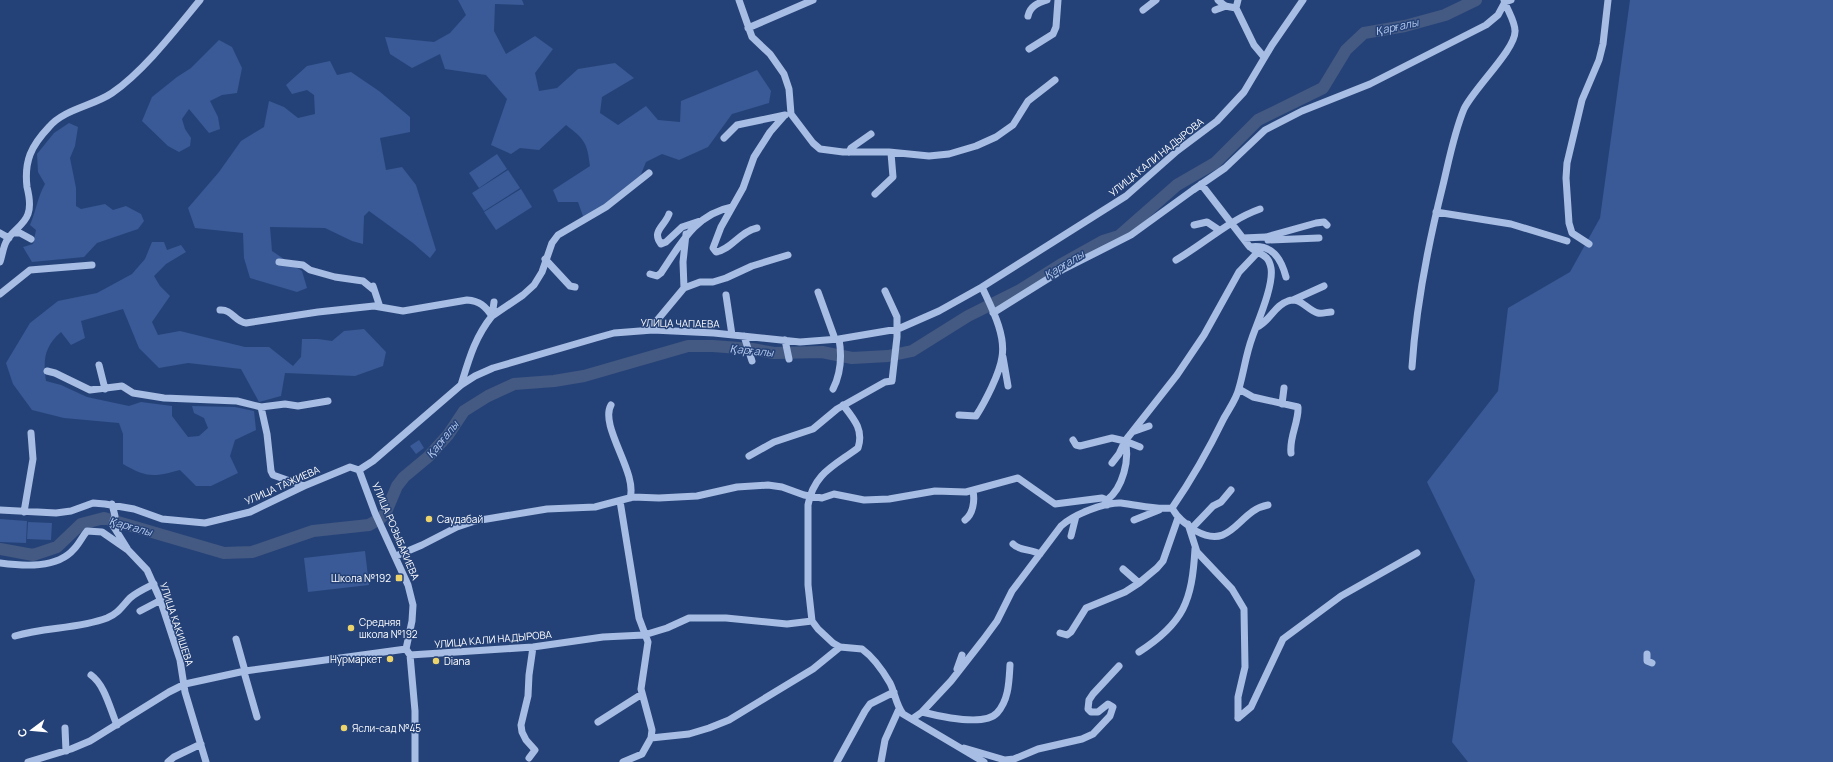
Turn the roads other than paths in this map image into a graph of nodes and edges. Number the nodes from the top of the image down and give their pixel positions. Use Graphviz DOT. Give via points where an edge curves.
graph roads {
  1 [pos="200,0"];
  2 [pos="739,0"];
  3 [pos="813,0"];
  4 [pos="1047,0"];
  5 [pos="1058,0"];
  6 [pos="1156,0"];
  7 [pos="1218,0"];
  8 [pos="1238,0"];
  9 [pos="1303,0"];
  10 [pos="1608,0"];
  11 [pos="1506,1"];
  12 [pos="1226,6"];
  13 [pos="1236,8"];
  14 [pos="1143,10"];
  15 [pos="1216,10"];
  16 [pos="1028,16"];
  17 [pos="748,28"];
  18 [pos="1029,49"];
  19 [pos="1264,57"];
  20 [pos="1055,80"];
  21 [pos="787,115"];
  22 [pos="871,134"];
  23 [pos="724,138"];
  24 [pos="849,152"];
  25 [pos="891,153"];
  26 [pos="649,173"];
  27 [pos="1201,184"];
  28 [pos="875,194"];
  29 [pos="732,207"];
  30 [pos="1260,209"];
  31 [pos="1436,212"];
  32 [pos="670,214"];
  33 [pos="705,219"];
  34 [pos="1231,223"];
  35 [pos="1194,225"];
  36 [pos="1327,225"];
  37 [pos="757,228"];
  38 [pos="1219,230"];
  39 [pos="0,233"];
  40 [pos="686,234"];
  41 [pos="11,236"];
  42 [pos="31,238"];
  43 [pos="1243,238"];
  44 [pos="1260,238"];
  45 [pos="1319,238"];
  46 [pos="1568,241"];
  47 [pos="1589,244"];
  48 [pos="1250,247"];
  49 [pos="1257,253"];
  50 [pos="788,255"];
  51 [pos="546,259"];
  52 [pos="1176,260"];
  53 [pos="0,262"];
  54 [pos="279,262"];
  55 [pos="92,265"];
  56 [pos="650,274"];
  57 [pos="1286,277"];
  58 [pos="372,280"];
  59 [pos="1324,286"];
  60 [pos="575,287"];
  61 [pos="982,287"];
  62 [pos="684,288"];
  63 [pos="374,290"];
  64 [pos="885,291"];
  65 [pos="818,292"];
  66 [pos="0,294"];
  67 [pos="726,295"];
  68 [pos="1293,300"];
  69 [pos="494,302"];
  70 [pos="380,306"];
  71 [pos="220,310"];
  72 [pos="992,311"];
  73 [pos="1331,312"];
  74 [pos="492,316"];
  75 [pos="1257,327"];
  76 [pos="898,329"];
  77 [pos="649,330"];
  78 [pos="732,334"];
  79 [pos="744,336"];
  80 [pos="837,339"];
  81 [pos="785,340"];
  82 [pos="1003,357"];
  83 [pos="789,359"];
  84 [pos="752,361"];
  85 [pos="99,366"];
  86 [pos="1412,367"];
  87 [pos="48,372"];
  88 [pos="460,385"];
  89 [pos="1008,386"];
  90 [pos="1284,388"];
  91 [pos="105,389"];
  92 [pos="833,389"];
  93 [pos="1239,389"];
  94 [pos="328,401"];
  95 [pos="844,404"];
  96 [pos="1282,404"];
  97 [pos="611,405"];
  98 [pos="262,407"];
  99 [pos="959,415"];
  100 [pos="1149,426"];
  101 [pos="1132,432"];
  102 [pos="31,433"];
  103 [pos="1073,440"];
  104 [pos="1125,441"];
  105 [pos="1140,447"];
  106 [pos="1291,453"];
  107 [pos="749,456"];
  108 [pos="1112,463"];
  109 [pos="359,470"];
  110 [pos="304,486"];
  111 [pos="1231,490"];
  112 [pos="973,491"];
  113 [pos="810,496"];
  114 [pos="630,498"];
  115 [pos="620,501"];
  116 [pos="1107,502"];
  117 [pos="112,504"];
  118 [pos="1268,504"];
  119 [pos="1172,508"];
  120 [pos="0,510"];
  121 [pos="1159,510"];
  122 [pos="24,512"];
  123 [pos="1076,516"];
  124 [pos="1178,518"];
  125 [pos="965,520"];
  126 [pos="1134,520"];
  127 [pos="1190,526"];
  128 [pos="1071,536"];
  129 [pos="1013,544"];
  130 [pos="1195,546"];
  131 [pos="128,550"];
  132 [pos="1417,553"];
  133 [pos="1040,554"];
  134 [pos="396,556"];
  135 [pos="0,563"];
  136 [pos="1123,569"];
  137 [pos="1139,583"];
  138 [pos="154,584"];
  139 [pos="161,600"];
  140 [pos="140,611"];
  141 [pos="812,621"];
  142 [pos="1060,633"];
  143 [pos="644,635"];
  144 [pos="14,636"];
  145 [pos="236,639"];
  146 [pos="533,647"];
  147 [pos="840,647"];
  148 [pos="408,652"];
  149 [pos="1139,652"];
  150 [pos="1647,654"];
  151 [pos="962,656"];
  152 [pos="1652,663"];
  153 [pos="1010,665"];
  154 [pos="1118,666"];
  155 [pos="244,672"];
  156 [pos="956,673"];
  157 [pos="91,675"];
  158 [pos="185,684"];
  159 [pos="894,692"];
  160 [pos="642,694"];
  161 [pos="899,708"];
  162 [pos="922,712"];
  163 [pos="257,717"];
  164 [pos="912,719"];
  165 [pos="598,722"];
  166 [pos="117,725"];
  167 [pos="65,728"];
  168 [pos="651,738"];
  169 [pos="201,744"];
  170 [pos="961,747"];
  171 [pos="66,751"];
  172 [pos="529,758"];
  173 [pos="28,762"];
  174 [pos="168,762"];
  175 [pos="206,762"];
  176 [pos="414,762"];
  177 [pos="623,762"];
  178 [pos="838,762"];
  179 [pos="881,762"];
  180 [pos="984,762"];
  1 -- 41 [label="street" via="123,84 112,93 50,125 27,159 28,213"];
  2 -- 17 [label="street"];
  3 -- 17 [label="street"];
  4 -- 16 [label="street" via="1036,3"];
  5 -- 18 [label="street" via="1053,34"];
  6 -- 14 [label="street"];
  7 -- 12 [label="street"];
  8 -- 13 [label="street"];
  9 -- 19 [label="street, УЛИЦА КАЛИ НАДЫРОВА"];
  10 -- 47 [label="street" via="1599,60 1582,100 1567,163 1569,223 1572,233"];
  11 -- 27 [label="street" via="1498,15 1486,25 1370,84 1302,111 1265,130 1225,168"];
  11 -- 31 [label="street" via="1515,27 1515,37 1464,109 1451,149"];
  12 -- 13 [label="street"];
  12 -- 15 [label="street"];
  13 -- 19 [label="street" via="1254,45"];
  17 -- 21 [label="street" via="752,37 770,54 784,74 789,89"];
  19 -- 61 [label="street, УЛИЦА КАЛИ НАДЫРОВА" via="1233,106 1126,196"];
  20 -- 25 [label="street" via="1028,101 1013,125 996,137 976,146 950,154 929,156"];
  21 -- 23 [label="street" via="737,126"];
  21 -- 24 [label="street" via="820,149"];
  21 -- 29 [label="street" via="770,132 754,157 744,188"];
  22 -- 24 [label="street"];
  24 -- 25 [label="street"];
  25 -- 28 [label="street" via="893,178"];
  26 -- 51 [label="street" via="606,207 558,235"];
  27 -- 34 [label="street"];
  27 -- 72 [label="street" via="1131,236 1062,270"];
  29 -- 33 [label="street"];
  29 -- 37 [label="street" via="714,242 713,248 716,252 726,248 750,229"];
  30 -- 34 [label="street"];
  31 -- 46 [label="street" via="1511,224"];
  31 -- 86 [label="street" via="1420,289"];
  32 -- 33 [label="street" via="658,228 656,235 661,244 682,227"];
  33 -- 40 [label="street"];
  34 -- 38 [label="street"];
  34 -- 43 [label="street"];
  35 -- 38 [label="street" via="1207,222"];
  36 -- 44 [label="street" via="1324,222 1316,223"];
  38 -- 52 [label="street"];
  39 -- 41 [label="street"];
  40 -- 56 [label="street" via="661,273 657,276"];
  40 -- 62 [label="street"];
  41 -- 42 [label="street" via="20,232"];
  41 -- 53 [label="street" via="6,241"];
  43 -- 44 [label="street"];
  43 -- 48 [label="street"];
  44 -- 45 [label="street"];
  48 -- 49 [label="street"];
  48 -- 57 [label="street" via="1265,247 1271,251 1282,265"];
  49 -- 75 [label="street" via="1265,254 1271,270 1271,279"];
  49 -- 101 [label="street" via="1239,272 1204,336 1177,375"];
  50 -- 62 [label="street" via="752,266 726,278 700,282"];
  51 -- 60 [label="street" via="570,286"];
  51 -- 74 [label="street" via="534,285"];
  54 -- 63 [label="street" via="303,265 310,270 335,277 363,281"];
  55 -- 66 [label="street" via="30,270"];
  58 -- 63 [label="street"];
  59 -- 68 [label="street"];
  61 -- 72 [label="street"];
  61 -- 76 [label="street, УЛИЦА ЧАПАЕВА" via="939,311"];
  62 -- 77 [label="street"];
  63 -- 70 [label="street"];
  64 -- 76 [label="street" via="897,317"];
  65 -- 80 [label="street"];
  67 -- 78 [label="street"];
  68 -- 73 [label="street" via="1319,313"];
  68 -- 75 [label="street" via="1280,305"];
  69 -- 74 [label="street"];
  70 -- 71 [label="street" via="246,323 239,322 228,311"];
  70 -- 74 [label="street" via="403,311 467,300 483,304"];
  72 -- 82 [label="street" via="1002,339"];
  74 -- 88 [label="street" via="476,340"];
  75 -- 93 [label="street" via="1246,353"];
  76 -- 80 [label="street, УЛИЦА ЧАПАЕВА"];
  76 -- 95 [label="street" via="892,381 885,382"];
  77 -- 78 [label="street, УЛИЦА ЧАПАЕВА"];
  77 -- 88 [label="street, УЛИЦА ЧАПАЕВА" via="614,333 538,354 493,368"];
  78 -- 79 [label="street, УЛИЦА ЧАПАЕВА"];
  79 -- 81 [label="street, УЛИЦА ЧАПАЕВА"];
  79 -- 84 [label="street"];
  80 -- 81 [label="street, УЛИЦА ЧАПАЕВА" via="800,342"];
  80 -- 92 [label="street" via="841,363"];
  81 -- 83 [label="street"];
  82 -- 89 [label="street"];
  82 -- 99 [label="street" via="976,416"];
  85 -- 91 [label="street"];
  87 -- 91 [label="street" via="63,376 83,388"];
  88 -- 109 [label="street, УЛИЦА ЧАПАЕВА" via="367,466"];
  90 -- 96 [label="street"];
  91 -- 98 [label="street" via="122,386 133,393 164,398 237,401"];
  93 -- 96 [label="street" via="1253,397"];
  93 -- 119 [label="street" via="1193,476"];
  94 -- 98 [label="street" via="298,406 285,404"];
  95 -- 107 [label="street" via="813,428 774,442"];
  95 -- 113 [label="street" via="857,423 860,437 858,448 825,472 816,482"];
  96 -- 106 [label="street" via="1298,407 1291,439"];
  97 -- 114 [label="street" via="608,409 610,421 622,461 628,471"];
  98 -- 110 [label="street" via="270,471 273,476"];
  100 -- 101 [label="street"];
  101 -- 104 [label="street"];
  102 -- 122 [label="street" via="33,459"];
  103 -- 104 [label="street" via="1076,446 1112,438"];
  104 -- 105 [label="street"];
  104 -- 108 [label="street"];
  104 -- 116 [label="street" via="1127,455 1123,475"];
  109 -- 110 [label="street, УЛИЦА ТАЖИЕВА" via="350,467"];
  109 -- 134 [label="street, УЛИЦА РОЗЫБАКИЕВА" via="375,513"];
  110 -- 117 [label="street, УЛИЦА ТАЖИЕВА" via="250,512 205,523 162,519"];
  111 -- 127 [label="street" via="1221,502"];
  112 -- 113 [label="street" via="935,491 889,499 864,500 842,494 822,498"];
  112 -- 116 [label="street" via="1018,478 1055,504 1102,498"];
  112 -- 125 [label="street" via="973,505"];
  113 -- 114 [label="street" via="768,485 737,486 697,496"];
  113 -- 141 [label="street" via="808,585"];
  114 -- 115 [label="street"];
  115 -- 134 [label="street" via="595,507 547,509 475,521 456,527"];
  115 -- 143 [label="street"];
  116 -- 121 [label="street"];
  116 -- 123 [label="street"];
  117 -- 122 [label="street, УЛИЦА ТАЖИЕВА" via="93,503 56,513"];
  117 -- 131 [label="street" via="115,516 112,524"];
  118 -- 127 [label="street" via="1253,510 1234,529 1215,537 1205,535"];
  119 -- 121 [label="street"];
  119 -- 124 [label="street"];
  120 -- 122 [label="street, УЛИЦА ТАЖИЕВА"];
  121 -- 126 [label="street"];
  123 -- 128 [label="street"];
  123 -- 133 [label="street" via="1070,518 1055,532"];
  124 -- 127 [label="street"];
  124 -- 137 [label="street" via="1163,561"];
  127 -- 130 [label="street"];
  129 -- 133 [label="street" via="1019,549 1032,549"];
  130 -- 132 [label="street" via="1204,561 1232,589 1244,609 1245,667 1238,697 1238,718 1251,708 1283,639 1341,596"];
  130 -- 149 [label="street" via="1192,585 1182,613 1159,639"];
  131 -- 135 [label="street, УЛИЦА КАКИШЕВА" via="102,532 86,531 75,549 65,557 44,564 22,566"];
  131 -- 138 [label="street, УЛИЦА КАКИШЕВА" via="147,570"];
  133 -- 156 [label="street" via="1012,591 992,628"];
  134 -- 148 [label="street, УЛИЦА РОЗЫБАКИЕВА" via="413,605"];
  136 -- 137 [label="street"];
  137 -- 142 [label="street" via="1125,592 1086,608 1072,632"];
  138 -- 139 [label="street, УЛИЦА КАКИШЕВА"];
  138 -- 144 [label="street" via="130,598 120,612 109,617 77,626 47,628"];
  139 -- 140 [label="street"];
  139 -- 158 [label="street, УЛИЦА КАКИШЕВА"];
  141 -- 143 [label="street, УЛИЦА КАЛИ НАДЫРОВА" via="787,624 726,618 690,618"];
  141 -- 147 [label="street" via="826,637"];
  143 -- 146 [label="street, УЛИЦА КАЛИ НАДЫРОВА" via="602,637"];
  143 -- 160 [label="street" via="648,642"];
  145 -- 155 [label="street"];
  146 -- 148 [label="street, УЛИЦА КАЛИ НАДЫРОВА"];
  146 -- 172 [label="street" via="528,696 521,725 526,740 535,750"];
  147 -- 159 [label="street" via="862,649 886,677"];
  147 -- 168 [label="street" via="813,669 729,720 689,734"];
  148 -- 155 [label="street, УЛИЦА КАЛИ НАДЫРОВА"];
  148 -- 176 [label="street, УЛИЦА РОЗЫБАКИЕВА" via="415,711"];
  150 -- 152 [label="street" via="1647,661"];
  151 -- 156 [label="street"];
  153 -- 162 [label="street" via="1007,695 996,714 979,719 964,719"];
  154 -- 170 [label="street" via="1089,700 1088,709 1091,712 1098,712 1108,704 1113,707 1110,716 1093,734 1008,760"];
  155 -- 158 [label="street, УЛИЦА КАЛИ НАДЫРОВА"];
  155 -- 163 [label="street"];
  156 -- 162 [label="street"];
  157 -- 166 [label="street" via="97,680 105,695"];
  158 -- 166 [label="street, УЛИЦА КАЛИ НАДЫРОВА"];
  158 -- 169 [label="street, УЛИЦА КАКИШЕВА" via="185,692"];
  159 -- 161 [label="street"];
  159 -- 178 [label="street" via="870,704 865,710"];
  160 -- 165 [label="street"];
  160 -- 168 [label="street" via="650,723"];
  161 -- 164 [label="street"];
  161 -- 179 [label="street" via="885,740"];
  162 -- 164 [label="street"];
  164 -- 170 [label="street"];
  166 -- 171 [label="street, УЛИЦА КАЛИ НАДЫРОВА"];
  167 -- 171 [label="street"];
  168 -- 177 [label="street" via="642,754"];
  169 -- 174 [label="street" via="174,756"];
  169 -- 175 [label="street, УЛИЦА КАКИШЕВА"];
  170 -- 180 [label="street"];
  171 -- 173 [label="street, УЛИЦА КАЛИ НАДЫРОВА"];
}
